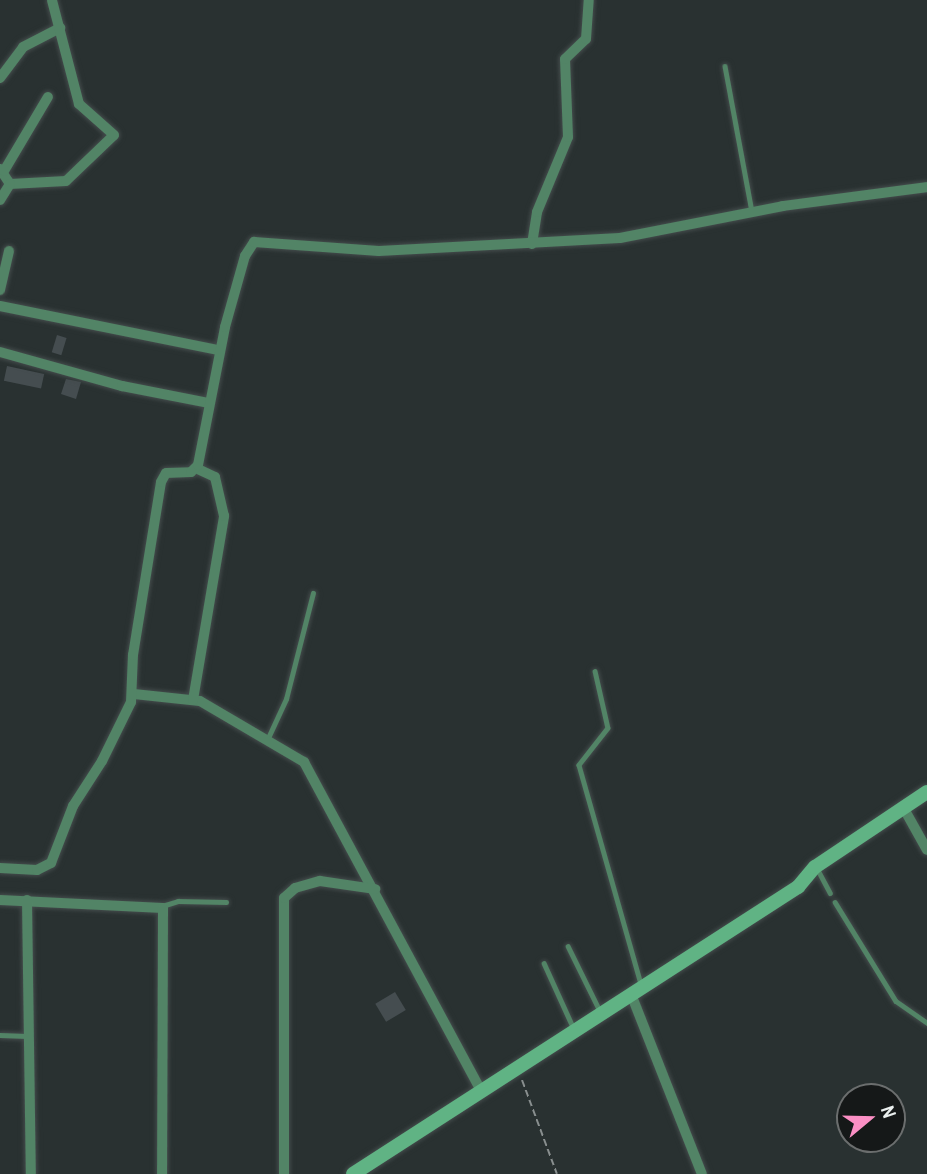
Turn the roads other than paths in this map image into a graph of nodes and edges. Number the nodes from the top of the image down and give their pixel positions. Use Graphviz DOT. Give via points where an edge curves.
graph roads {
  1 [pos="52,0"];
  2 [pos="589,0"];
  3 [pos="60,28"];
  4 [pos="725,66"];
  5 [pos="0,78"];
  6 [pos="48,97"];
  7 [pos="2,170"];
  8 [pos="10,184"];
  9 [pos="927,187"];
  10 [pos="0,200"];
  11 [pos="752,212"];
  12 [pos="532,244"];
  13 [pos="9,251"];
  14 [pos="0,290"];
  15 [pos="0,306"];
  16 [pos="219,350"];
  17 [pos="0,352"];
  18 [pos="209,403"];
  19 [pos="196,468"];
  20 [pos="313,593"];
  21 [pos="595,671"];
  22 [pos="134,694"];
  23 [pos="193,700"];
  24 [pos="268,738"];
  25 [pos="927,792"];
  26 [pos="903,807"];
  27 [pos="927,850"];
  28 [pos="815,867"];
  29 [pos="0,868"];
  30 [pos="375,889"];
  31 [pos="830,893"];
  32 [pos="0,900"];
  33 [pos="27,900"];
  34 [pos="226,902"];
  35 [pos="835,902"];
  36 [pos="160,907"];
  37 [pos="568,946"];
  38 [pos="544,963"];
  39 [pos="637,991"];
  40 [pos="602,1014"];
  41 [pos="927,1023"];
  42 [pos="575,1031"];
  43 [pos="0,1035"];
  44 [pos="29,1036"];
  45 [pos="481,1091"];
  46 [pos="32,1174"];
  47 [pos="163,1174"];
  48 [pos="284,1174"];
  49 [pos="353,1174"];
  50 [pos="702,1174"];
  1 -- 3 [label="street"];
  2 -- 12 [label="street" via="586,39 565,59 568,137 537,212"];
  3 -- 5 [label="street" via="23,47"];
  3 -- 8 [label="street" via="79,104 114,135 66,181"];
  4 -- 11 [label="lane"];
  6 -- 7 [label="street"];
  7 -- 8 [label="street"];
  8 -- 10 [label="street"];
  9 -- 11 [label="street"];
  11 -- 12 [label="street" via="620,238"];
  12 -- 16 [label="street" via="379,251 254,242 245,256"];
  13 -- 14 [label="street"];
  15 -- 16 [label="street"];
  16 -- 18 [label="street"];
  17 -- 18 [label="street" via="121,386"];
  18 -- 19 [label="street"];
  19 -- 22 [label="street" via="166,473 161,482 134,655"];
  19 -- 23 [label="street" via="215,477 223,516"];
  20 -- 24 [label="lane" via="286,699"];
  21 -- 39 [label="lane" via="608,728 579,765"];
  22 -- 23 [label="street"];
  22 -- 29 [label="street" via="102,761 69,813 51,863 37,870"];
  23 -- 24 [label="street"];
  24 -- 30 [label="street" via="304,762"];
  25 -- 26 [label="main road"];
  26 -- 27 [label="street"];
  26 -- 28 [label="main road"];
  28 -- 31 [label="lane"];
  28 -- 39 [label="main road" via="798,887"];
  30 -- 45 [label="street"];
  30 -- 48 [label="street" via="320,881 295,888 284,898"];
  32 -- 33 [label="street"];
  33 -- 36 [label="street"];
  33 -- 44 [label="street"];
  34 -- 36 [label="lane" via="178,901"];
  35 -- 41 [label="lane" via="896,1001"];
  36 -- 47 [label="street" via="166,915"];
  37 -- 40 [label="lane"];
  38 -- 42 [label="lane"];
  39 -- 40 [label="main road"];
  39 -- 50 [label="street"];
  40 -- 42 [label="main road"];
  42 -- 45 [label="main road"];
  43 -- 44 [label="lane"];
  44 -- 46 [label="street"];
  45 -- 49 [label="main road"];
}
